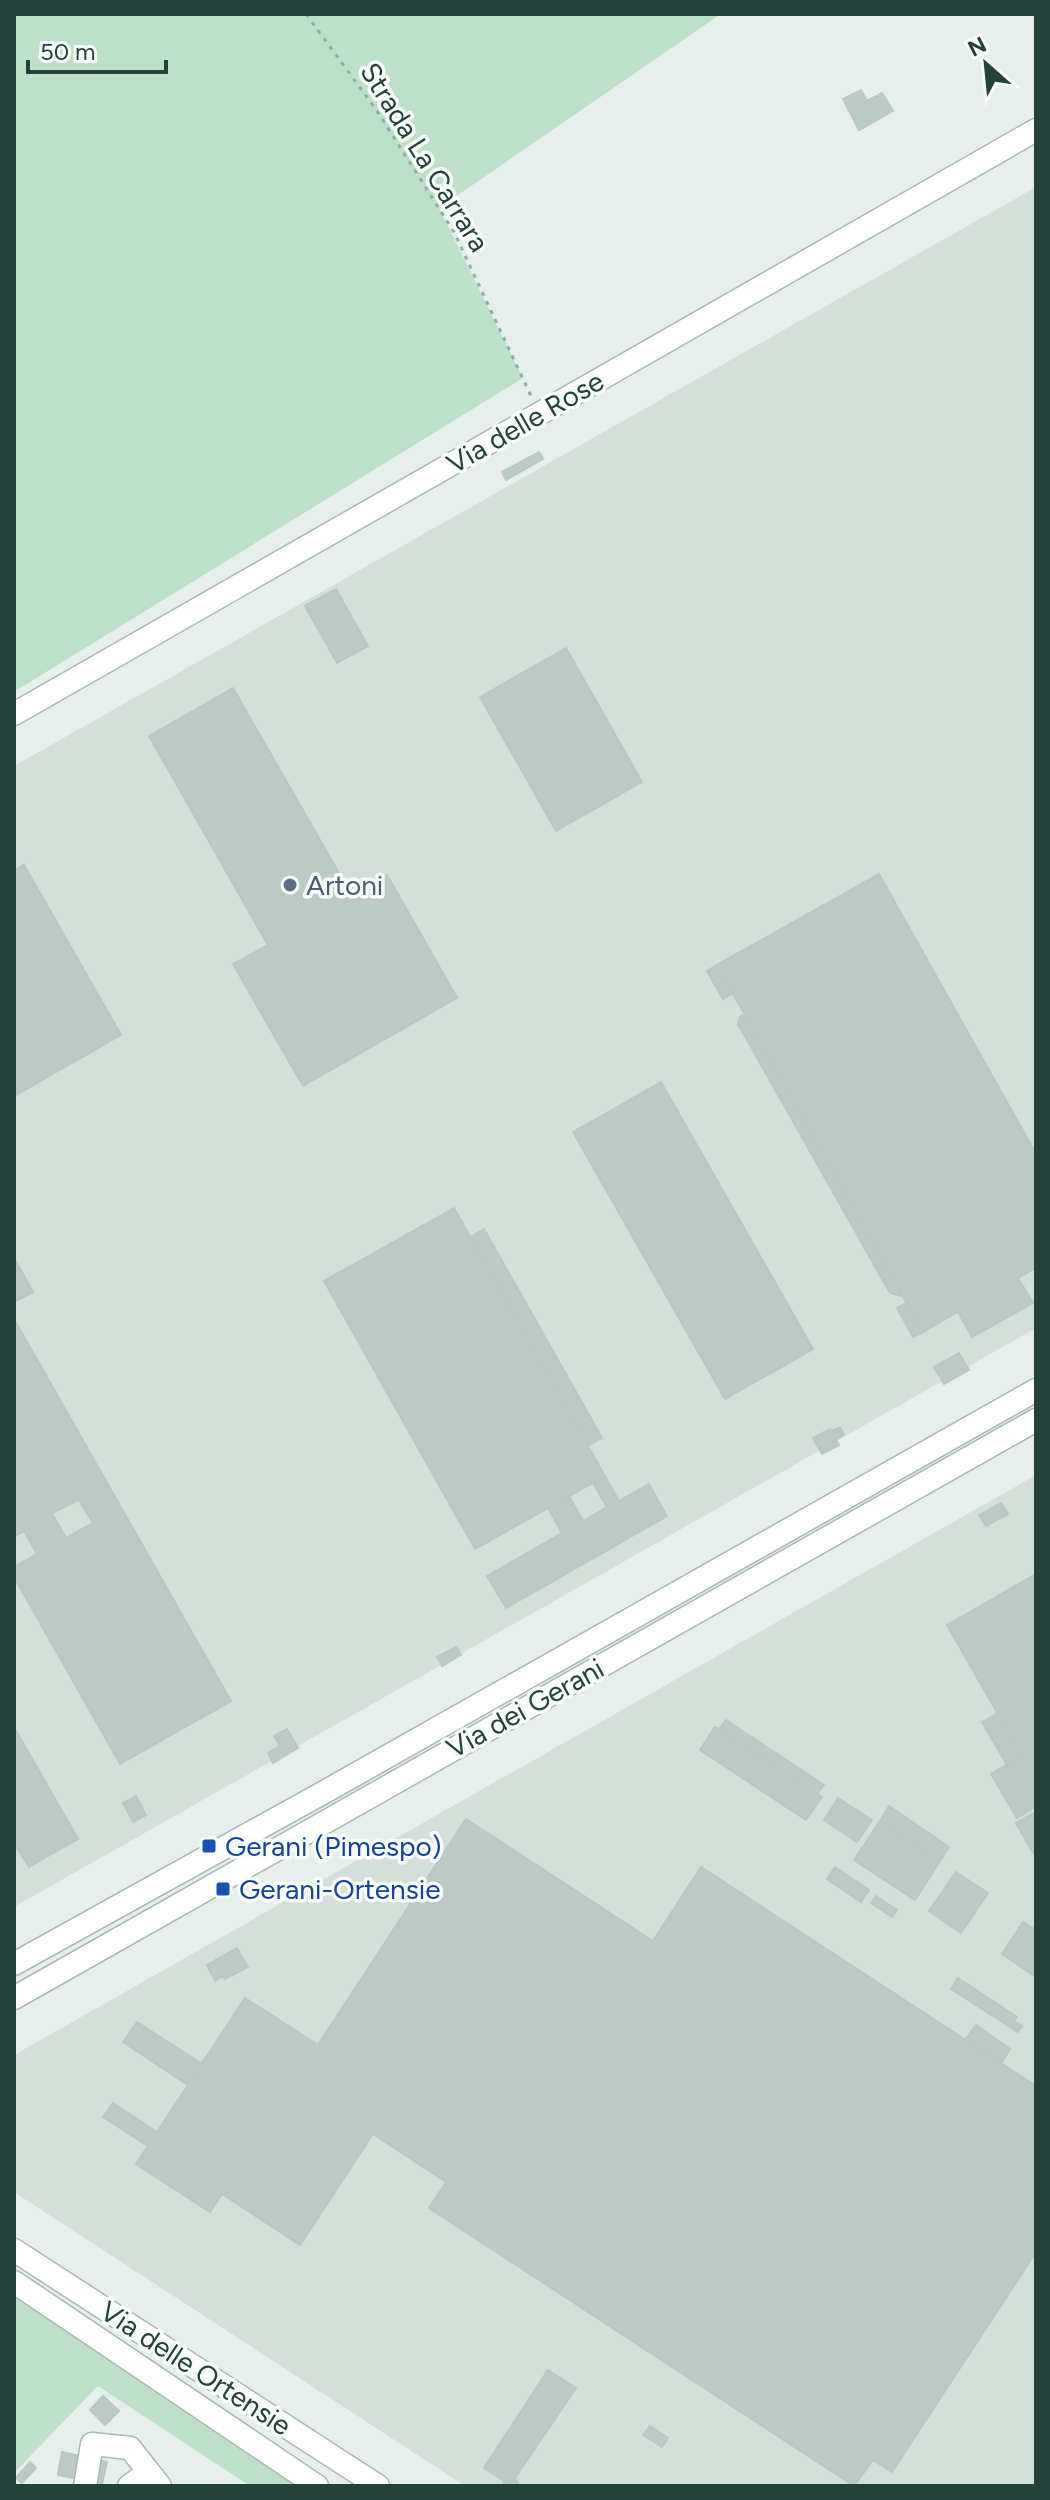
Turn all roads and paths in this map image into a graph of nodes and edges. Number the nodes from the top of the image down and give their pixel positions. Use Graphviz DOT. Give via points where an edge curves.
graph roads {
  1 [pos="306,14"];
  2 [pos="1036,130"];
  3 [pos="541,413"];
  4 [pos="14,714"];
  5 [pos="1036,1390"];
  6 [pos="1036,1420"];
  7 [pos="14,1964"];
  8 [pos="14,1998"];
  9 [pos="14,2250"];
  10 [pos="14,2282"];
  11 [pos="154,2479"];
  12 [pos="85,2486"];
  13 [pos="129,2486"];
  14 [pos="317,2486"];
  15 [pos="378,2486"];
  1 -- 3 [label="path, Strada La Carrara" via="377,111 454,232"];
  2 -- 3 [label="street, Via delle Rose"];
  3 -- 4 [label="street, Via delle Rose"];
  5 -- 7 [label="street, Via dei Gerani"];
  6 -- 8 [label="street, Via dei Gerani"];
  9 -- 15 [label="street, Via delle Ortensie"];
  10 -- 14 [label="street, Via delle Ortensie"];
  11 -- 12 [label="street" via="130,2448 92,2444"];
  11 -- 13 [label="street"];
}
